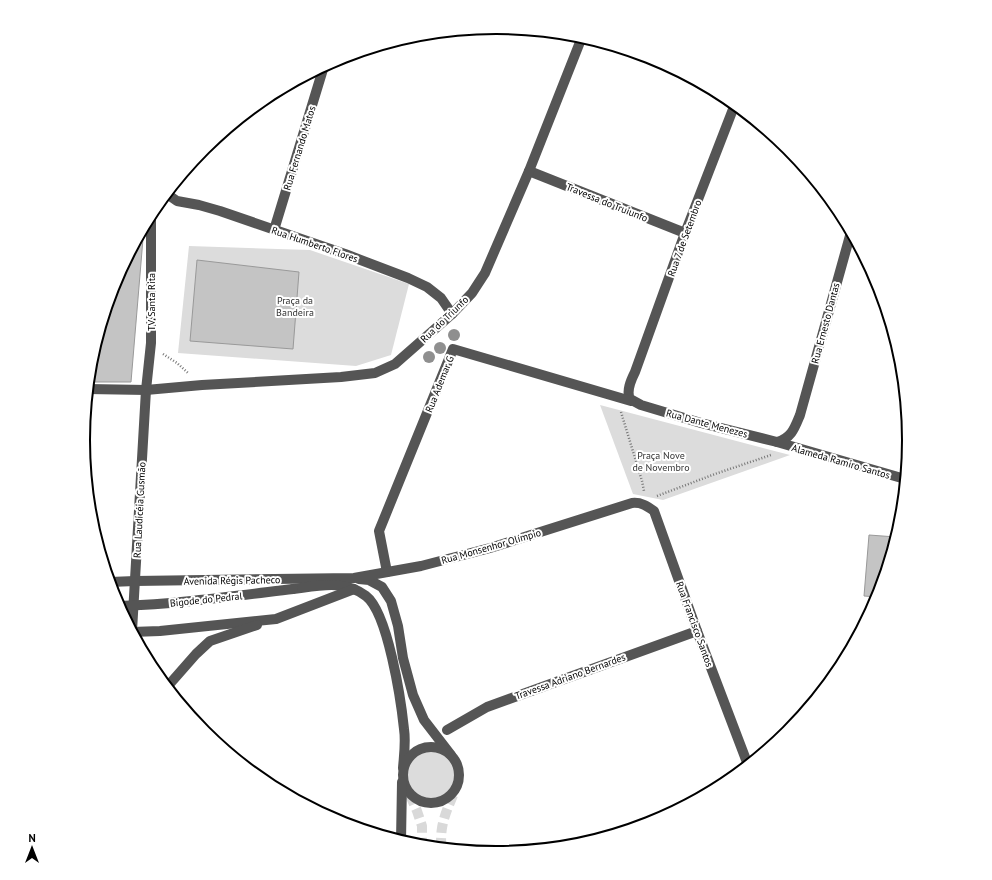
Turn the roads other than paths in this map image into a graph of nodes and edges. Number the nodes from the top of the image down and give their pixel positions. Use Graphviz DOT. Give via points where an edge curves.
graph roads {
  1 [pos="580,43"];
  2 [pos="322,73"];
  3 [pos="733,110"];
  4 [pos="529,171"];
  5 [pos="171,197"];
  6 [pos="150,227"];
  7 [pos="274,230"];
  8 [pos="685,233"];
  9 [pos="849,239"];
  10 [pos="452,314"];
  11 [pos="93,389"];
  12 [pos="146,390"];
  13 [pos="632,401"];
  14 [pos="777,442"];
  15 [pos="900,478"];
  16 [pos="626,505"];
  17 [pos="387,572"];
  18 [pos="354,578"];
  19 [pos="135,581"];
  20 [pos="116,582"];
  21 [pos="324,584"];
  22 [pos="293,589"];
  23 [pos="354,589"];
  24 [pos="126,606"];
  25 [pos="276,619"];
  26 [pos="133,621"];
  27 [pos="697,631"];
  28 [pos="138,632"];
  29 [pos="171,683"];
  30 [pos="447,730"];
  31 [pos="451,756"];
  32 [pos="746,759"];
  33 [pos="403,768"];
  34 [pos="402,780"];
  35 [pos="401,834"];
  1 -- 4 [label="street, Rua do Triunfo"];
  2 -- 7 [label="street, Rua Fernando Matos"];
  3 -- 8 [label="street, Rua 7 de Setembro"];
  4 -- 8 [label="street, Travessa do Truiunfo"];
  4 -- 10 [label="street, Rua do Triunfo" via="485,273"];
  5 -- 7 [label="street, Rua Humberto Flores" via="177,201 220,211"];
  6 -- 12 [label="street, TV. Santa Rita" via="152,342"];
  7 -- 10 [label="street, Rua Humberto Flores" via="408,278 427,287 441,298"];
  8 -- 13 [label="street, Rua 7 de Setembro" via="631,380 629,397"];
  9 -- 14 [label="street, Rua Ernesto Dantas" via="800,415 790,435"];
  10 -- 12 [label="street, Rua do Triunfo" via="395,364 375,373"];
  11 -- 12 [label="street"];
  12 -- 19 [label="street, Rua Laudicéia Gusmão"];
  13 -- 14 [label="street, Rua Dante Menezes" via="701,423"];
  13 -- 17 [label="street, Rua Ademar G" via="453,348 379,532"];
  14 -- 15 [label="street, Alameda Ramiro Santos"];
  16 -- 17 [label="street, Rua Monsenhor Olímpio" via="490,548"];
  16 -- 27 [label="street, Rua Francisco Santos" via="637,502 654,511"];
  17 -- 18 [label="street, Rua Monsenhor Olímpio"];
  18 -- 19 [label="street, Avenida Régis Pacheco"];
  18 -- 21 [label="street"];
  18 -- 31 [label="street" via="369,580 382,588 391,601 413,695 424,720"];
  19 -- 20 [label="street, Avenida Régis Pacheco"];
  19 -- 26 [label="street, Rua Laudicéia Gusmão"];
  21 -- 22 [label="street, Avenida Régis Pacheco"];
  21 -- 23 [label="street, Avenida Régis Pacheco"];
  22 -- 24 [label="street, Bigode do Pedral, bridge" via="157,605"];
  23 -- 25 [label="street"];
  23 -- 33 [label="street, Avenida Régis Pacheco" via="368,597 380,617 390,647 404,729"];
  25 -- 28 [label="street" via="160,632"];
  25 -- 29 [label="street" via="210,641"];
  27 -- 30 [label="street, Travessa Adriano Bernardes" via="487,707"];
  27 -- 32 [label="street, Rua Francisco Santos"];
  31 -- 33 [label="street" via="439,748 424,748 412,754"];
  31 -- 34 [label="street" via="458,768 459,779 455,790 446,799 434,803 421,802 410,795"];
  33 -- 34 [label="street"];
  34 -- 35 [label="street"];
}
